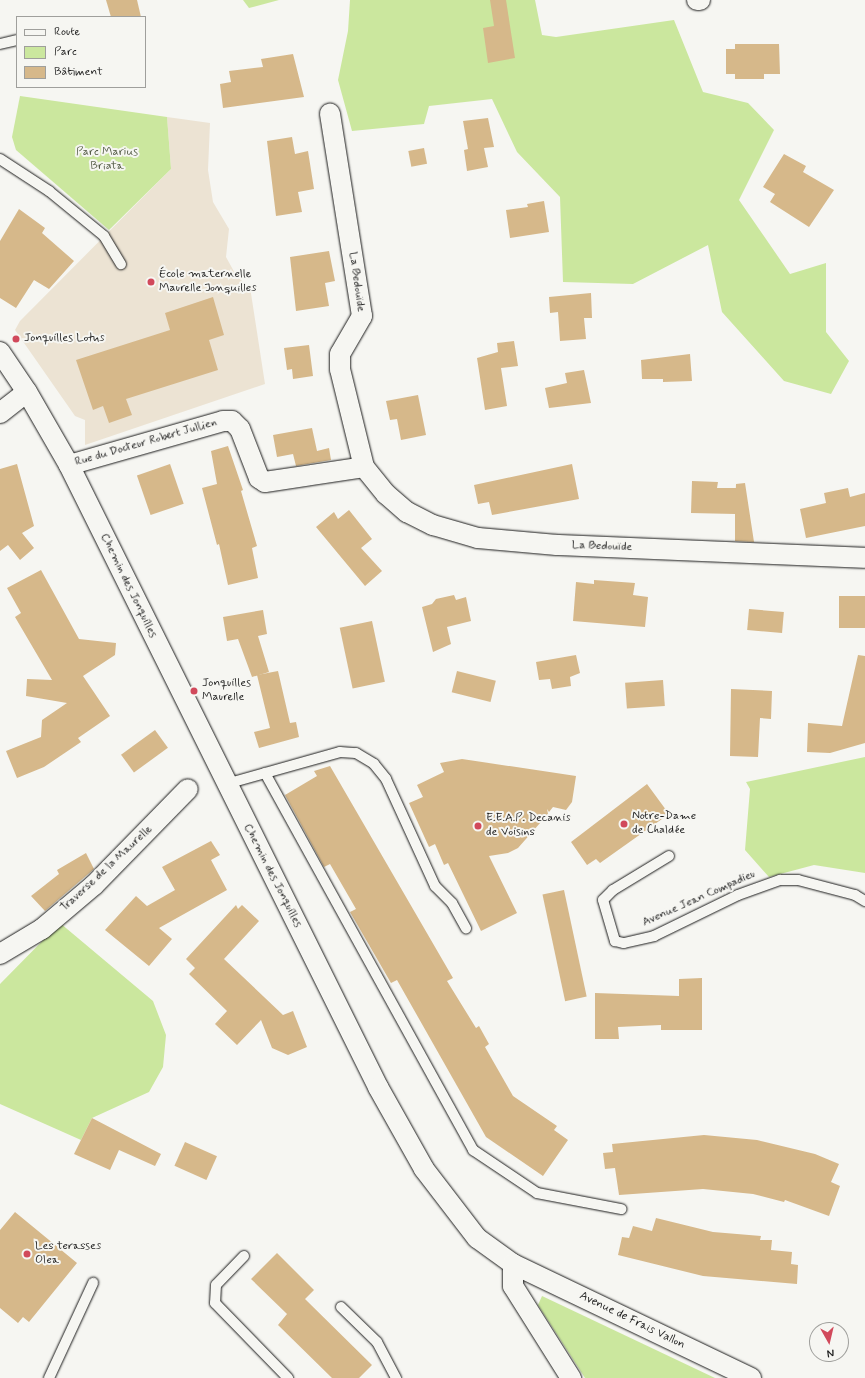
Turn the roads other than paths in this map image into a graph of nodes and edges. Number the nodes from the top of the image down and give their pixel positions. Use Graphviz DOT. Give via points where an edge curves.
graph roads {
  1 [pos="697,0"];
  2 [pos="700,0"];
  3 [pos="16,40"];
  4 [pos="0,44"];
  5 [pos="330,114"];
  6 [pos="0,159"];
  7 [pos="122,264"];
  8 [pos="0,352"];
  9 [pos="27,392"];
  10 [pos="0,413"];
  11 [pos="68,465"];
  12 [pos="364,467"];
  13 [pos="865,558"];
  14 [pos="265,773"];
  15 [pos="226,784"];
  16 [pos="188,789"];
  17 [pos="669,856"];
  18 [pos="865,901"];
  19 [pos="466,928"];
  20 [pos="0,954"];
  21 [pos="621,1209"];
  22 [pos="244,1256"];
  23 [pos="513,1264"];
  24 [pos="93,1282"];
  25 [pos="341,1307"];
  26 [pos="49,1378"];
  27 [pos="288,1378"];
  28 [pos="396,1378"];
  29 [pos="571,1378"];
  30 [pos="751,1378"];
  1 -- 2 [label="street"];
  3 -- 4 [label="lane"];
  5 -- 12 [label="street, La Bedouïde" via="362,316 340,354 340,369"];
  6 -- 7 [label="lane" via="49,191 104,236"];
  8 -- 9 [label="street, Chemin des Jonquilles"];
  9 -- 10 [label="street"];
  9 -- 11 [label="street, Chemin des Jonquilles"];
  11 -- 12 [label="street, Rue du Docteur Robert Jullien" via="223,421 232,421 240,429 259,478 265,482"];
  11 -- 15 [label="street, Chemin des Jonquilles"];
  12 -- 13 [label="street, La Bedouïde" via="386,494 407,512 433,525 478,538 557,545"];
  14 -- 15 [label="lane"];
  14 -- 19 [label="lane" via="340,752 356,753 374,764 386,779 435,886 452,903"];
  14 -- 21 [label="lane" via="473,1150 537,1194"];
  15 -- 23 [label="street, Chemin des Jonquilles" via="378,1087 424,1169 477,1238"];
  16 -- 20 [label="street, Traverse de la Maurelle" via="94,885 42,929"];
  17 -- 18 [label="lane, Avenue Jean Compadieu" via="613,890 603,900 614,941 624,943 654,936 738,895 780,880 798,880 855,895"];
  22 -- 27 [label="lane" via="216,1285 215,1303"];
  23 -- 29 [label="street" via="513,1286"];
  23 -- 30 [label="street, Avenue de Frais Vallon"];
  24 -- 26 [label="lane"];
  25 -- 28 [label="lane" via="377,1342"];
}
